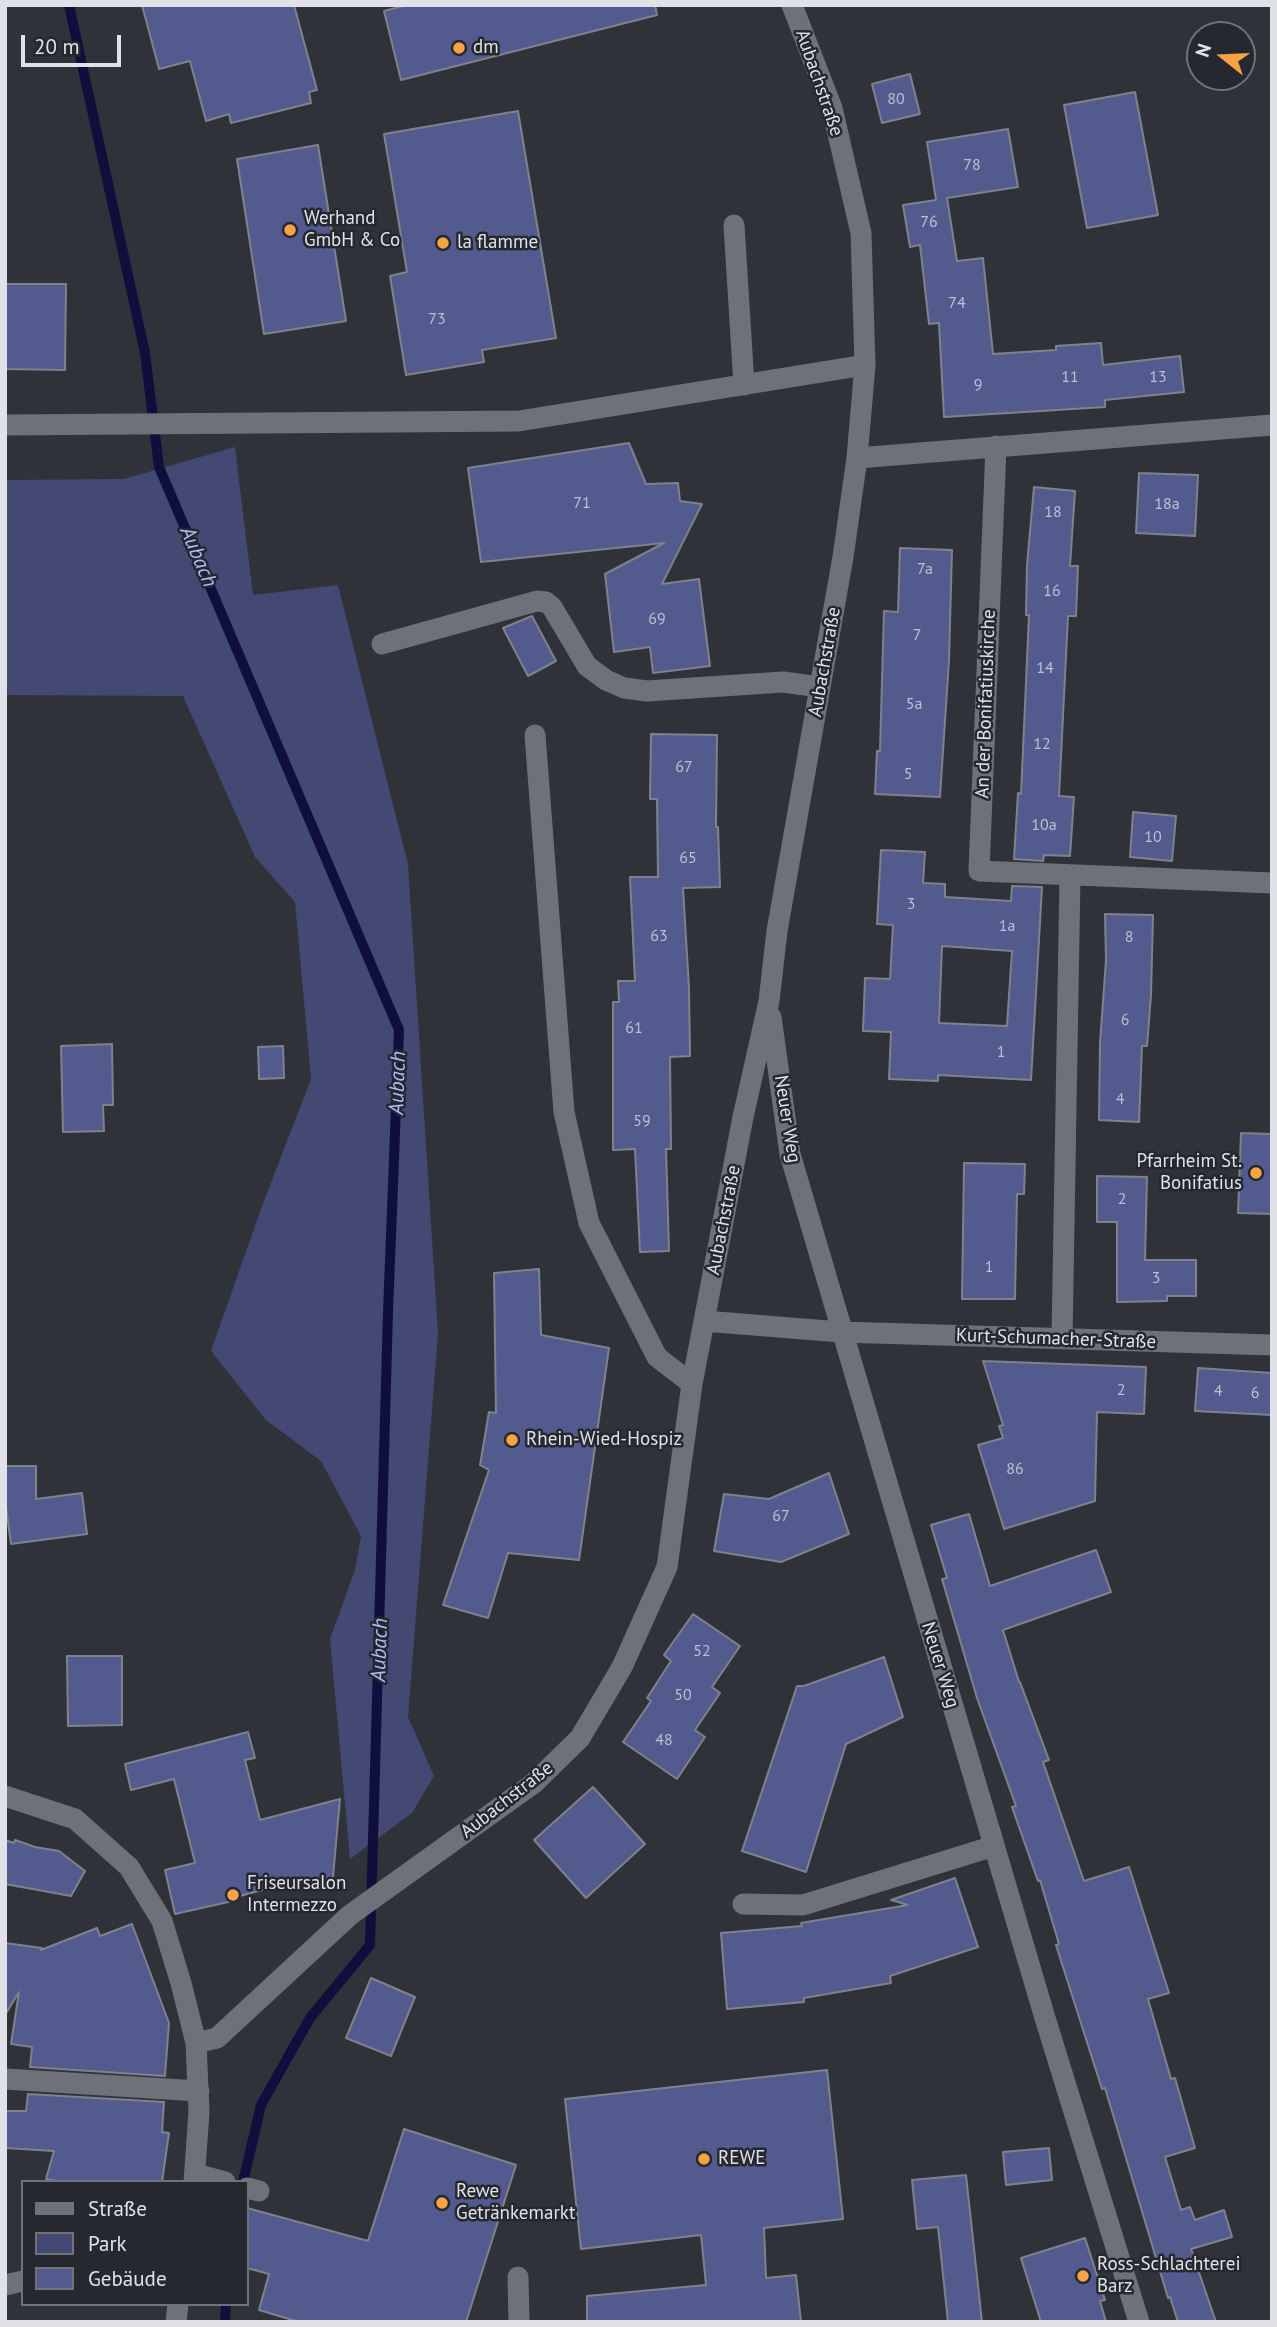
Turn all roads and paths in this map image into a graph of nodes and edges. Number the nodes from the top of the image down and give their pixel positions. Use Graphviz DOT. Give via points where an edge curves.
graph roads {
  1 [pos="792,5"];
  2 [pos="734,225"];
  3 [pos="865,365"];
  4 [pos="744,385"];
  5 [pos="5,425"];
  6 [pos="1272,425"];
  7 [pos="996,446"];
  8 [pos="857,458"];
  9 [pos="382,644"];
  10 [pos="820,687"];
  11 [pos="535,736"];
  12 [pos="1070,876"];
  13 [pos="1272,883"];
  14 [pos="769,1001"];
  15 [pos="704,1321"];
  16 [pos="841,1332"];
  17 [pos="1062,1339"];
  18 [pos="1272,1345"];
  19 [pos="692,1384"];
  20 [pos="5,1796"];
  21 [pos="994,1846"];
  22 [pos="743,1904"];
  23 [pos="196,2043"];
  24 [pos="5,2079"];
  25 [pos="199,2091"];
  26 [pos="195,2178"];
  27 [pos="518,2277"];
  28 [pos="519,2322"];
  29 [pos="1139,2322"];
  1 -- 3 [label="street, Aubachstraße" via="832,108 861,233"];
  2 -- 4 [label="street"];
  3 -- 4 [label="street"];
  3 -- 8 [label="street, Aubachstraße"];
  4 -- 5 [label="street" via="519,421"];
  6 -- 7 [label="street"];
  7 -- 8 [label="street"];
  7 -- 12 [label="street, An der Bonifatiuskirche" via="979,871"];
  8 -- 10 [label="street, Aubachstraße"];
  9 -- 10 [label="street" via="537,601 552,607 587,666 624,688 647,691 783,681"];
  10 -- 14 [label="street, Aubachstraße"];
  11 -- 19 [label="street" via="564,1112 589,1223 657,1357"];
  12 -- 13 [label="street, An der Bonifatiuskirche"];
  12 -- 17 [label="street"];
  14 -- 15 [label="street, Aubachstraße"];
  14 -- 16 [label="street, Neuer Weg" via="790,1154"];
  15 -- 16 [label="street"];
  15 -- 19 [label="street, Aubachstraße"];
  16 -- 17 [label="street, Kurt-Schumacher-Straße"];
  16 -- 21 [label="street, Neuer Weg"];
  17 -- 18 [label="street, Kurt-Schumacher-Straße"];
  19 -- 23 [label="street, Aubachstraße" via="667,1567 622,1667 580,1738 534,1783 349,1915 217,2038"];
  20 -- 23 [label="street" via="75,1819 129,1867 162,1921"];
  21 -- 22 [label="street" via="803,1905"];
  21 -- 29 [label="street, Neuer Weg"];
  23 -- 25 [label="street"];
  24 -- 25 [label="street"];
  25 -- 26 [label="street"];
  27 -- 28 [label="street"];
}
